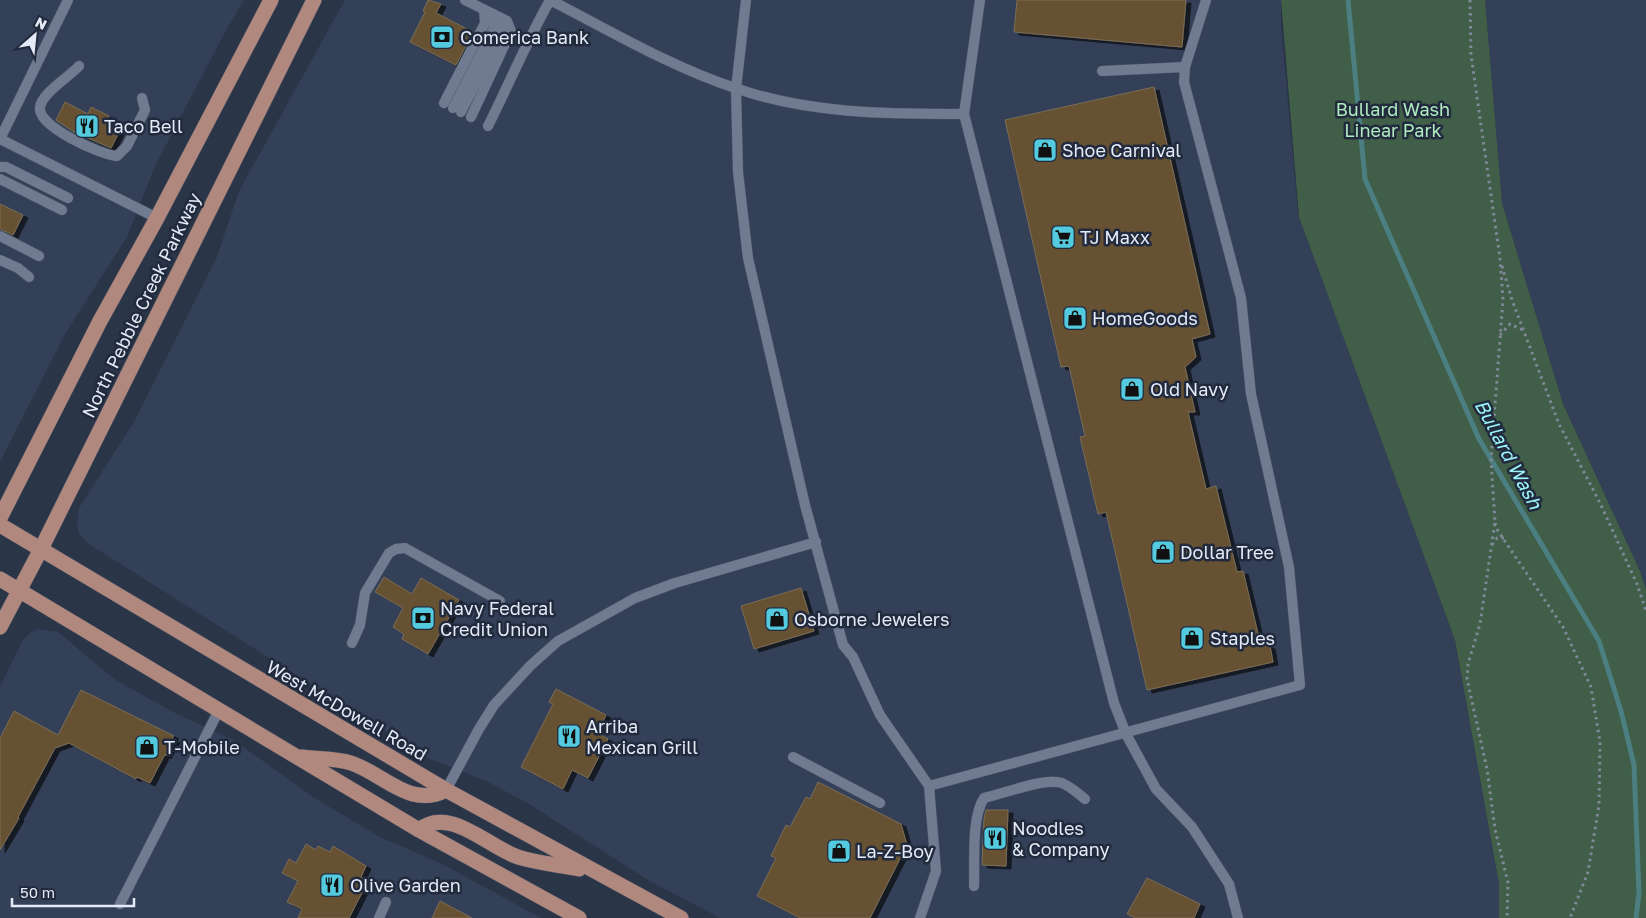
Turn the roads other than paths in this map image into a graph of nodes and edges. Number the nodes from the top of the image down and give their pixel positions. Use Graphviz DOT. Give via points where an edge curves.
graph roads {
  1 [pos="68,0"];
  2 [pos="271,0"];
  3 [pos="314,0"];
  4 [pos="465,0"];
  5 [pos="746,0"];
  6 [pos="980,0"];
  7 [pos="1206,0"];
  8 [pos="493,14"];
  9 [pos="79,66"];
  10 [pos="1185,67"];
  11 [pos="1102,71"];
  12 [pos="736,89"];
  13 [pos="142,98"];
  14 [pos="964,114"];
  15 [pos="488,126"];
  16 [pos="0,139"];
  17 [pos="0,168"];
  18 [pos="0,179"];
  19 [pos="68,198"];
  20 [pos="62,210"];
  21 [pos="157,218"];
  22 [pos="0,236"];
  23 [pos="39,256"];
  24 [pos="0,260"];
  25 [pos="29,277"];
  26 [pos="0,518"];
  27 [pos="0,525"];
  28 [pos="816,542"];
  29 [pos="41,549"];
  30 [pos="0,579"];
  31 [pos="19,590"];
  32 [pos="500,601"];
  33 [pos="0,627"];
  34 [pos="352,643"];
  35 [pos="218,712"];
  36 [pos="1126,734"];
  37 [pos="294,757"];
  38 [pos="793,757"];
  39 [pos="929,786"];
  40 [pos="446,790"];
  41 [pos="1085,799"];
  42 [pos="880,803"];
  43 [pos="419,830"];
  44 [pos="595,873"];
  45 [pos="974,886"];
  46 [pos="386,902"];
  47 [pos="120,904"];
  48 [pos="379,918"];
  49 [pos="579,918"];
  50 [pos="681,918"];
  51 [pos="920,918"];
  52 [pos="1238,918"];
  1 -- 16 [label="lane"];
  2 -- 21 [label="main road, North Pebble Creek Parkway"];
  3 -- 29 [label="main road, North Pebble Creek Parkway"];
  4 -- 8 [label="lane"];
  5 -- 12 [label="lane"];
  6 -- 14 [label="lane"];
  7 -- 10 [label="lane"];
  8 -- 8 [label="lane" via="485,23 457,110 510,38 510,26"];
  9 -- 13 [label="lane" via="43,98 39,109 49,127 95,151 117,156 127,146 145,110"];
  10 -- 11 [label="lane"];
  10 -- 36 [label="lane" via="1184,82 1241,298 1251,394 1289,567 1300,685"];
  12 -- 14 [label="lane" via="803,105 868,113"];
  12 -- 15 [label="lane" via="670,62 550,0"];
  12 -- 28 [label="lane" via="738,172 748,258"];
  14 -- 36 [label="lane" via="1114,703"];
  16 -- 21 [label="lane"];
  17 -- 19 [label="lane" via="6,167"];
  18 -- 20 [label="lane"];
  21 -- 26 [label="main road, North Pebble Creek Parkway" via="100,321"];
  22 -- 23 [label="lane"];
  24 -- 25 [label="lane"];
  27 -- 29 [label="main road, West McDowell Road"];
  28 -- 39 [label="lane" via="843,645 853,657 880,715"];
  28 -- 40 [label="lane" via="634,598 558,641 494,705"];
  29 -- 31 [label="main road, North Pebble Creek Parkway"];
  29 -- 40 [label="main road, West McDowell Road"];
  30 -- 31 [label="main road"];
  31 -- 33 [label="main road, North Pebble Creek Parkway"];
  31 -- 35 [label="main road"];
  32 -- 34 [label="lane" via="405,548 396,549 389,553 365,593 360,625"];
  35 -- 37 [label="main road"];
  35 -- 47 [label="lane"];
  36 -- 39 [label="lane"];
  36 -- 52 [label="lane" via="1156,790 1192,827 1229,884"];
  37 -- 40 [label="main road" via="350,762 417,796 429,797"];
  37 -- 43 [label="main road"];
  38 -- 42 [label="lane"];
  39 -- 51 [label="lane" via="936,870"];
  40 -- 44 [label="main road, West McDowell Road"];
  41 -- 45 [label="lane" via="1060,782 984,798 977,819"];
  43 -- 44 [label="main road" via="427,823 452,823 517,856"];
  43 -- 49 [label="main road"];
  44 -- 50 [label="main road, West McDowell Road"];
  46 -- 48 [label="lane"];
}
